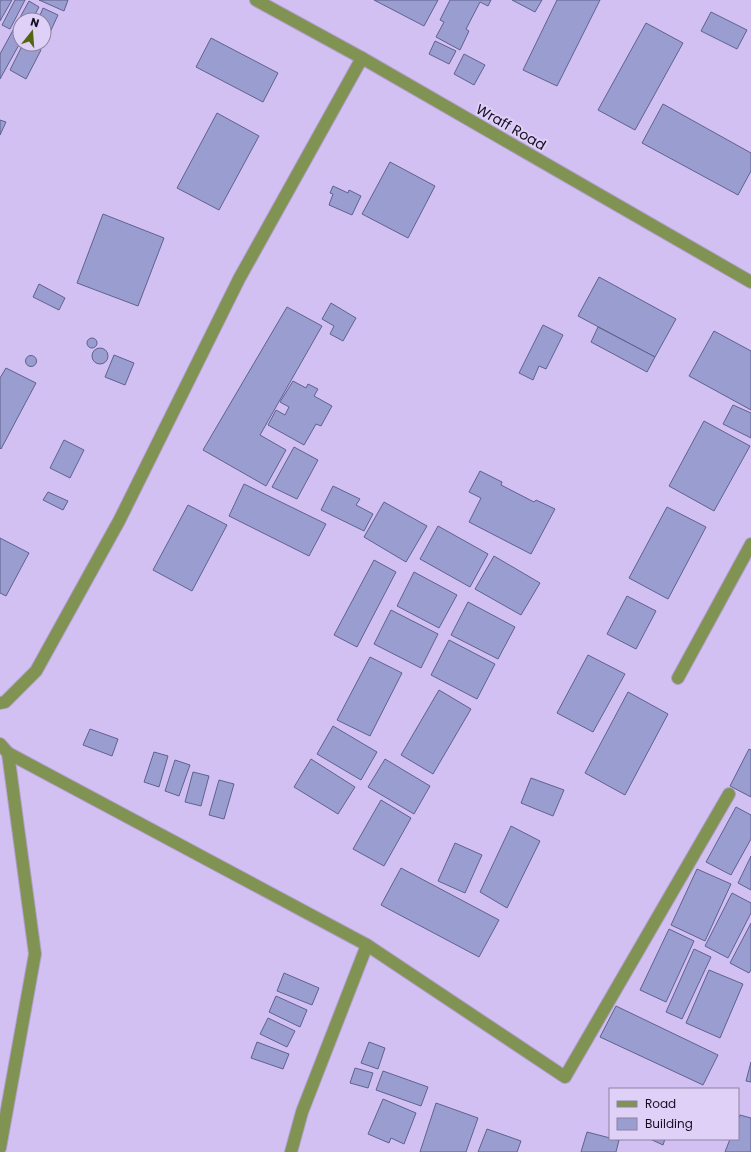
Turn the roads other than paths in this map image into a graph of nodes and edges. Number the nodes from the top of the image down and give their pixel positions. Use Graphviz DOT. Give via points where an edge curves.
graph roads {
  1 [pos="256,0"];
  2 [pos="362,58"];
  3 [pos="751,282"];
  4 [pos="751,544"];
  5 [pos="678,678"];
  6 [pos="0,703"];
  7 [pos="0,744"];
  8 [pos="8,753"];
  9 [pos="729,794"];
  10 [pos="367,945"];
  11 [pos="0,1148"];
  12 [pos="291,1152"];
  1 -- 2 [label="street, Wraff Road"];
  2 -- 3 [label="street, Wraff Road"];
  2 -- 6 [label="street" via="239,279 119,521 36,672 5,702"];
  4 -- 5 [label="street"];
  7 -- 8 [label="street"];
  8 -- 10 [label="street"];
  8 -- 11 [label="street" via="36,954"];
  9 -- 10 [label="street" via="565,1077"];
  10 -- 12 [label="street" via="302,1112"];
}
